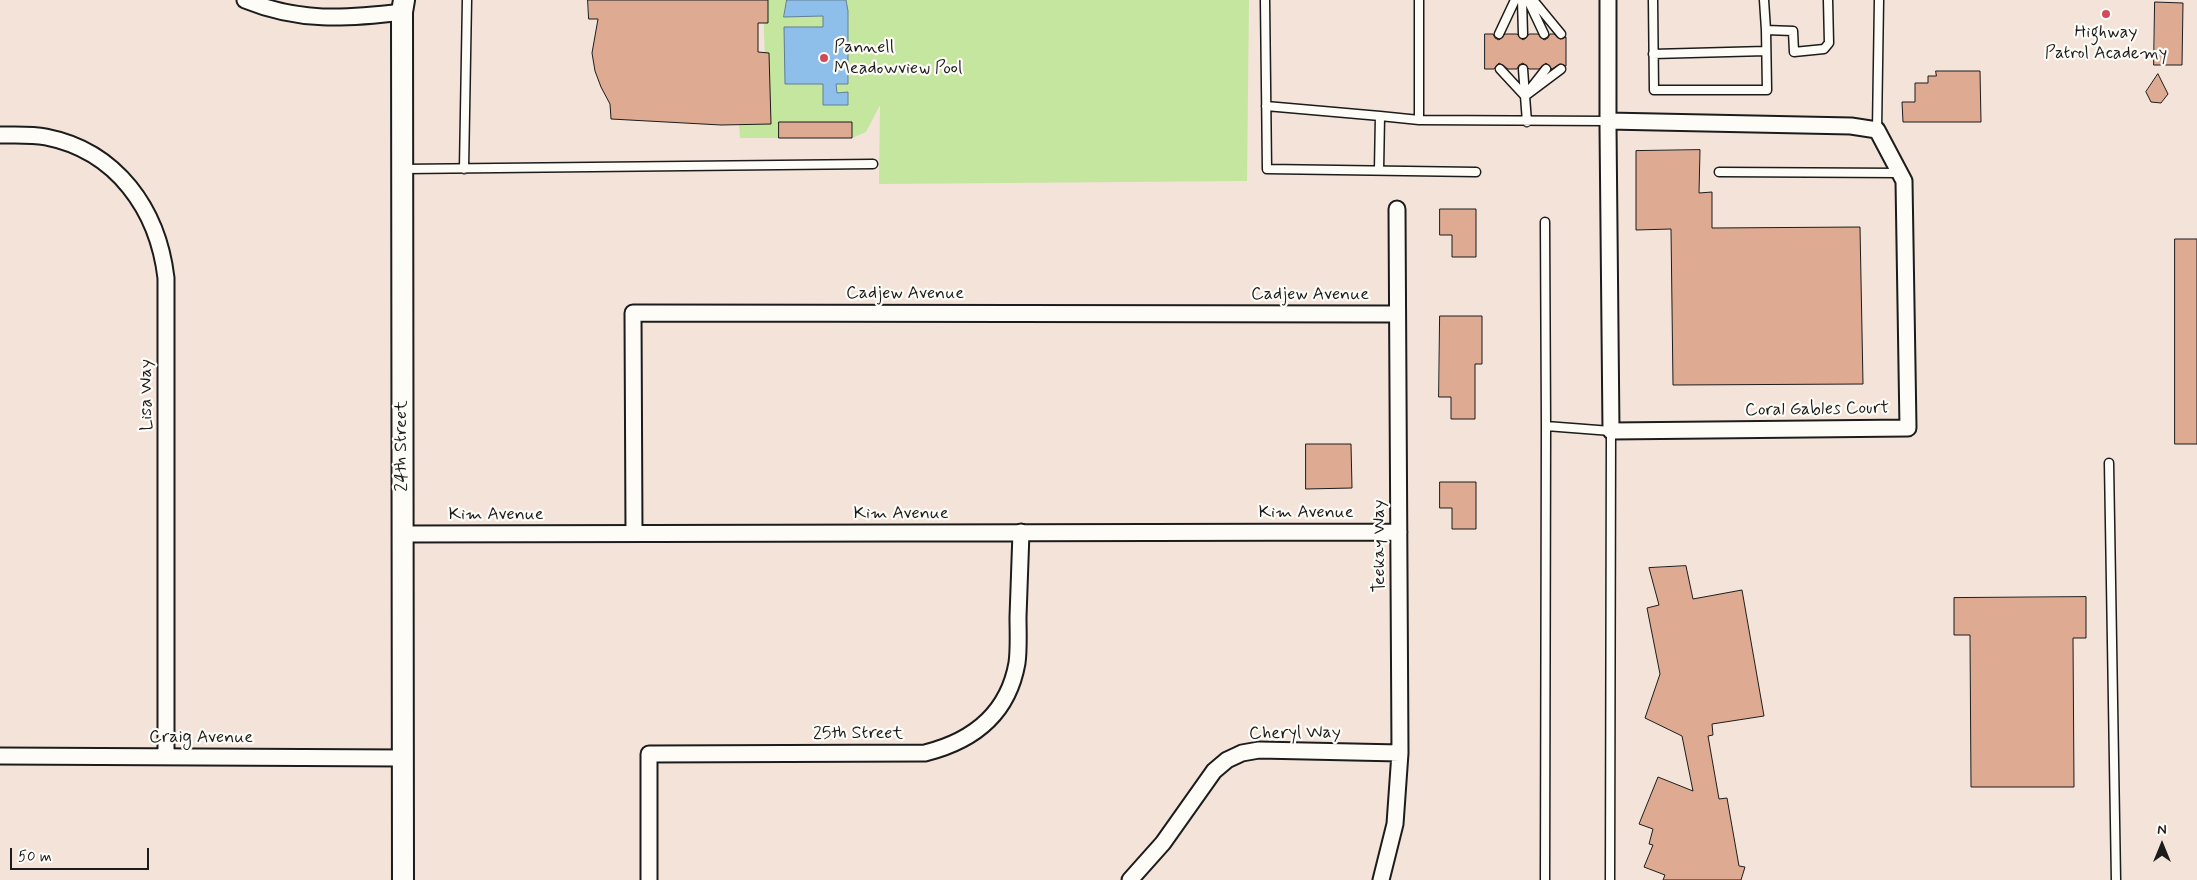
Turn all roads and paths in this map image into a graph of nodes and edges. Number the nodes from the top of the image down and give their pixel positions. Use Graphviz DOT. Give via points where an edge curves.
graph roads {
  1 [pos="245,0"];
  2 [pos="467,0"];
  3 [pos="1265,0"];
  4 [pos="1419,0"];
  5 [pos="1515,0"];
  6 [pos="1522,0"];
  7 [pos="1528,0"];
  8 [pos="1533,0"];
  9 [pos="1608,0"];
  10 [pos="1653,0"];
  11 [pos="1764,0"];
  12 [pos="1828,0"];
  13 [pos="1879,0"];
  14 [pos="400,4"];
  15 [pos="1766,30"];
  16 [pos="1499,34"];
  17 [pos="1523,34"];
  18 [pos="1544,34"];
  19 [pos="1561,34"];
  20 [pos="1766,51"];
  21 [pos="1653,54"];
  22 [pos="1500,69"];
  23 [pos="1523,69"];
  24 [pos="1546,69"];
  25 [pos="1561,69"];
  26 [pos="1525,96"];
  27 [pos="1266,106"];
  28 [pos="1380,116"];
  29 [pos="1419,120"];
  30 [pos="1608,121"];
  31 [pos="1527,122"];
  32 [pos="1877,130"];
  33 [pos="0,135"];
  34 [pos="873,164"];
  35 [pos="402,169"];
  36 [pos="464,169"];
  37 [pos="1379,170"];
  38 [pos="1476,172"];
  39 [pos="1719,172"];
  40 [pos="1900,173"];
  41 [pos="1397,209"];
  42 [pos="1545,222"];
  43 [pos="1398,314"];
  44 [pos="1546,426"];
  45 [pos="1611,431"];
  46 [pos="2109,463"];
  47 [pos="1021,532"];
  48 [pos="1399,532"];
  49 [pos="634,533"];
  50 [pos="402,534"];
  51 [pos="1400,753"];
  52 [pos="0,756"];
  53 [pos="166,757"];
  54 [pos="402,758"];
  55 [pos="402,880"];
  56 [pos="648,880"];
  57 [pos="1130,880"];
  58 [pos="1381,880"];
  59 [pos="1545,880"];
  60 [pos="1610,880"];
  61 [pos="2116,880"];
  1 -- 14 [label="street" via="282,13 339,19"];
  2 -- 36 [label="lane"];
  3 -- 27 [label="lane"];
  4 -- 29 [label="lane"];
  5 -- 16 [label="lane"];
  6 -- 17 [label="lane"];
  7 -- 18 [label="lane"];
  8 -- 19 [label="lane"];
  9 -- 30 [label="street"];
  10 -- 21 [label="lane"];
  11 -- 15 [label="lane"];
  12 -- 15 [label="lane" via="1828,43 1824,49 1794,52 1794,31"];
  13 -- 32 [label="lane"];
  14 -- 35 [label="street, 24th Street"];
  15 -- 20 [label="lane"];
  20 -- 21 [label="lane"];
  20 -- 21 [label="lane" via="1767,90 1654,90"];
  22 -- 26 [label="lane"];
  23 -- 26 [label="lane"];
  24 -- 26 [label="lane"];
  25 -- 26 [label="lane"];
  26 -- 31 [label="lane"];
  27 -- 28 [label="lane"];
  27 -- 37 [label="lane" via="1267,170"];
  28 -- 29 [label="lane"];
  28 -- 37 [label="lane"];
  29 -- 31 [label="lane"];
  30 -- 31 [label="lane"];
  30 -- 32 [label="street" via="1851,126"];
  30 -- 45 [label="street"];
  32 -- 40 [label="street, Coral Gables Court"];
  33 -- 53 [label="street, Lisa Way" via="47,137 72,145 102,162 130,187 146,208 164,258"];
  34 -- 36 [label="lane"];
  35 -- 36 [label="lane"];
  35 -- 50 [label="street, 24th Street"];
  37 -- 38 [label="lane"];
  39 -- 40 [label="lane"];
  40 -- 45 [label="street, Coral Gables Court" via="1904,182 1908,428"];
  41 -- 43 [label="street, Teekay Way"];
  42 -- 44 [label="lane"];
  43 -- 48 [label="street, Teekay Way"];
  43 -- 49 [label="street, Cadjew Avenue" via="634,313"];
  44 -- 45 [label="lane"];
  44 -- 59 [label="lane"];
  45 -- 60 [label="lane"];
  46 -- 61 [label="lane"];
  47 -- 48 [label="street, Kim Avenue"];
  47 -- 49 [label="street, Kim Avenue"];
  47 -- 56 [label="street, 25th Street" via="1017,662 1011,687 986,724 955,744 925,753 649,754"];
  48 -- 51 [label="street, Teekay Way"];
  49 -- 50 [label="street, Kim Avenue"];
  50 -- 54 [label="street, 24th Street"];
  51 -- 57 [label="street, Cheryl Way" via="1259,750 1226,760 1214,771 1163,843"];
  51 -- 58 [label="street, Teekay Way" via="1395,824"];
  52 -- 53 [label="street, Craig Avenue"];
  53 -- 54 [label="street, Craig Avenue"];
  54 -- 55 [label="street, 24th Street"];
}
